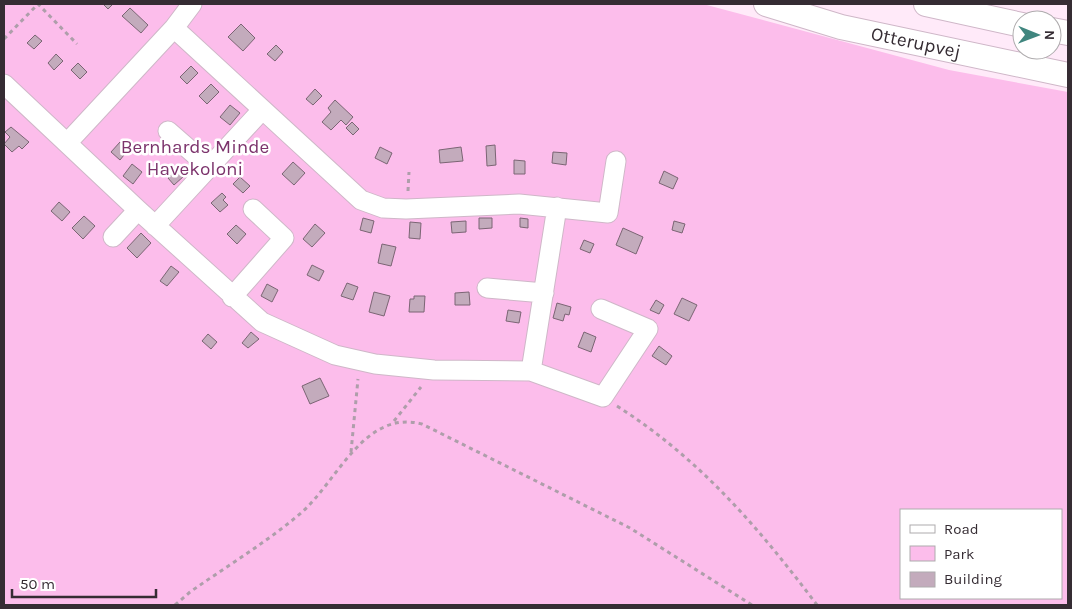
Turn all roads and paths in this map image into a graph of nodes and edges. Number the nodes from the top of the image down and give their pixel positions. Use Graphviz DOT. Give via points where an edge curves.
graph roads {
  1 [pos="192,4"];
  2 [pos="766,4"];
  3 [pos="926,4"];
  4 [pos="1012,22"];
  5 [pos="174,28"];
  6 [pos="4,39"];
  7 [pos="77,44"];
  8 [pos="1068,75"];
  9 [pos="4,84"];
  10 [pos="262,110"];
  11 [pos="168,131"];
  12 [pos="68,142"];
  13 [pos="616,161"];
  14 [pos="208,166"];
  15 [pos="557,207"];
  16 [pos="252,209"];
  17 [pos="138,210"];
  18 [pos="156,226"];
  19 [pos="113,237"];
  20 [pos="487,288"];
  21 [pos="544,293"];
  22 [pos="232,297"];
  23 [pos="601,309"];
  24 [pos="360,361"];
  25 [pos="434,370"];
  26 [pos="531,371"];
  27 [pos="603,397"];
  28 [pos="393,422"];
  29 [pos="351,453"];
  30 [pos="175,605"];
  31 [pos="752,605"];
  32 [pos="817,605"];
  1 -- 5 [label="lane"];
  2 -- 8 [label="main road, Otterupvej" via="842,26"];
  3 -- 4 [label="main road"];
  5 -- 10 [label="lane"];
  5 -- 12 [label="lane"];
  6 -- 7 [label="path" via="38,4"];
  9 -- 12 [label="lane"];
  10 -- 14 [label="lane"];
  10 -- 15 [label="lane" via="361,200 383,208 520,204"];
  11 -- 14 [label="lane"];
  12 -- 17 [label="lane"];
  13 -- 15 [label="lane" via="608,213"];
  14 -- 18 [label="lane"];
  15 -- 21 [label="lane"];
  16 -- 22 [label="lane" via="284,238"];
  17 -- 18 [label="lane"];
  17 -- 19 [label="lane"];
  18 -- 22 [label="lane"];
  20 -- 21 [label="lane"];
  21 -- 26 [label="lane"];
  22 -- 24 [label="lane" via="262,322 334,355"];
  23 -- 27 [label="lane" via="648,329"];
  24 -- 25 [label="lane"];
  24 -- 29 [label="path"];
  25 -- 26 [label="lane"];
  25 -- 28 [label="path"];
  26 -- 27 [label="lane"];
  27 -- 32 [label="path" via="638,419 711,479 770,543"];
  28 -- 29 [label="path"];
  28 -- 31 [label="path" via="409,420 422,424 630,528"];
  29 -- 30 [label="path" via="302,512"];
}
